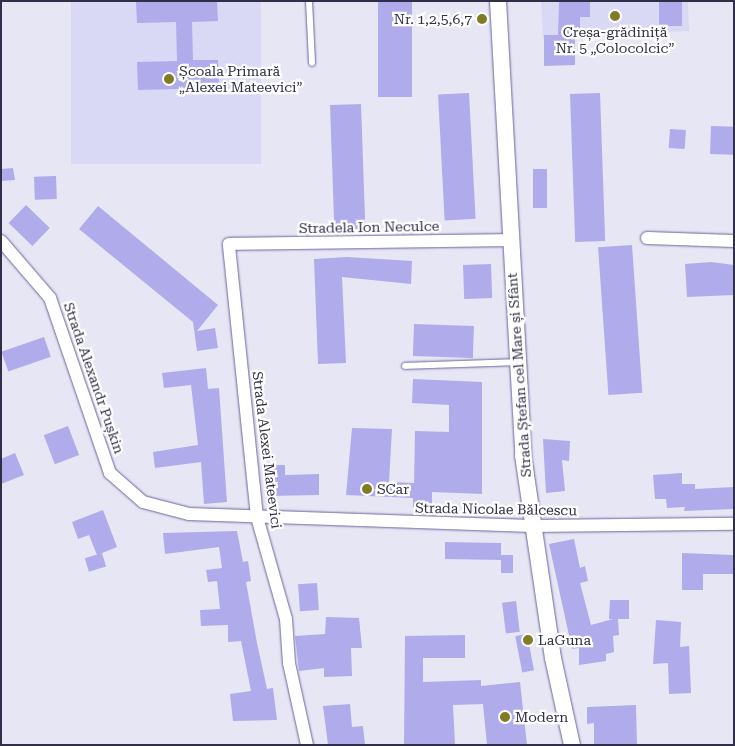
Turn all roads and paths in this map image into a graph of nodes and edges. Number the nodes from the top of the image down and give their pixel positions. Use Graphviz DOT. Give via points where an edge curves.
graph roads {
  1 [pos="309,1"];
  2 [pos="498,1"];
  3 [pos="312,63"];
  4 [pos="647,238"];
  5 [pos="510,240"];
  6 [pos="1,241"];
  7 [pos="734,241"];
  8 [pos="229,244"];
  9 [pos="517,362"];
  10 [pos="405,366"];
  11 [pos="258,517"];
  12 [pos="734,524"];
  13 [pos="531,526"];
  14 [pos="307,745"];
  15 [pos="572,745"];
  1 -- 3 [label="lane"];
  2 -- 5 [label="main road, Strada Ștefan cel Mare și Sfânt"];
  4 -- 7 [label="street"];
  5 -- 8 [label="street, Stradela Ion Neculce"];
  5 -- 9 [label="main road, Strada Ștefan cel Mare și Sfânt"];
  6 -- 11 [label="street, Strada Alexandr Pușkin" via="50,298 110,473 143,502 170,511"];
  8 -- 11 [label="street, Strada Alexei Mateevici"];
  9 -- 10 [label="lane"];
  9 -- 13 [label="main road, Strada Ștefan cel Mare și Sfânt"];
  11 -- 13 [label="street, Strada Nicolae Bălcescu"];
  11 -- 14 [label="street, Strada Alexei Mateevici" via="282,602 289,663"];
  12 -- 13 [label="street, Strada Nicolae Bălcescu"];
  13 -- 15 [label="main road, Strada Ștefan cel Mare și Sfânt"];
}
